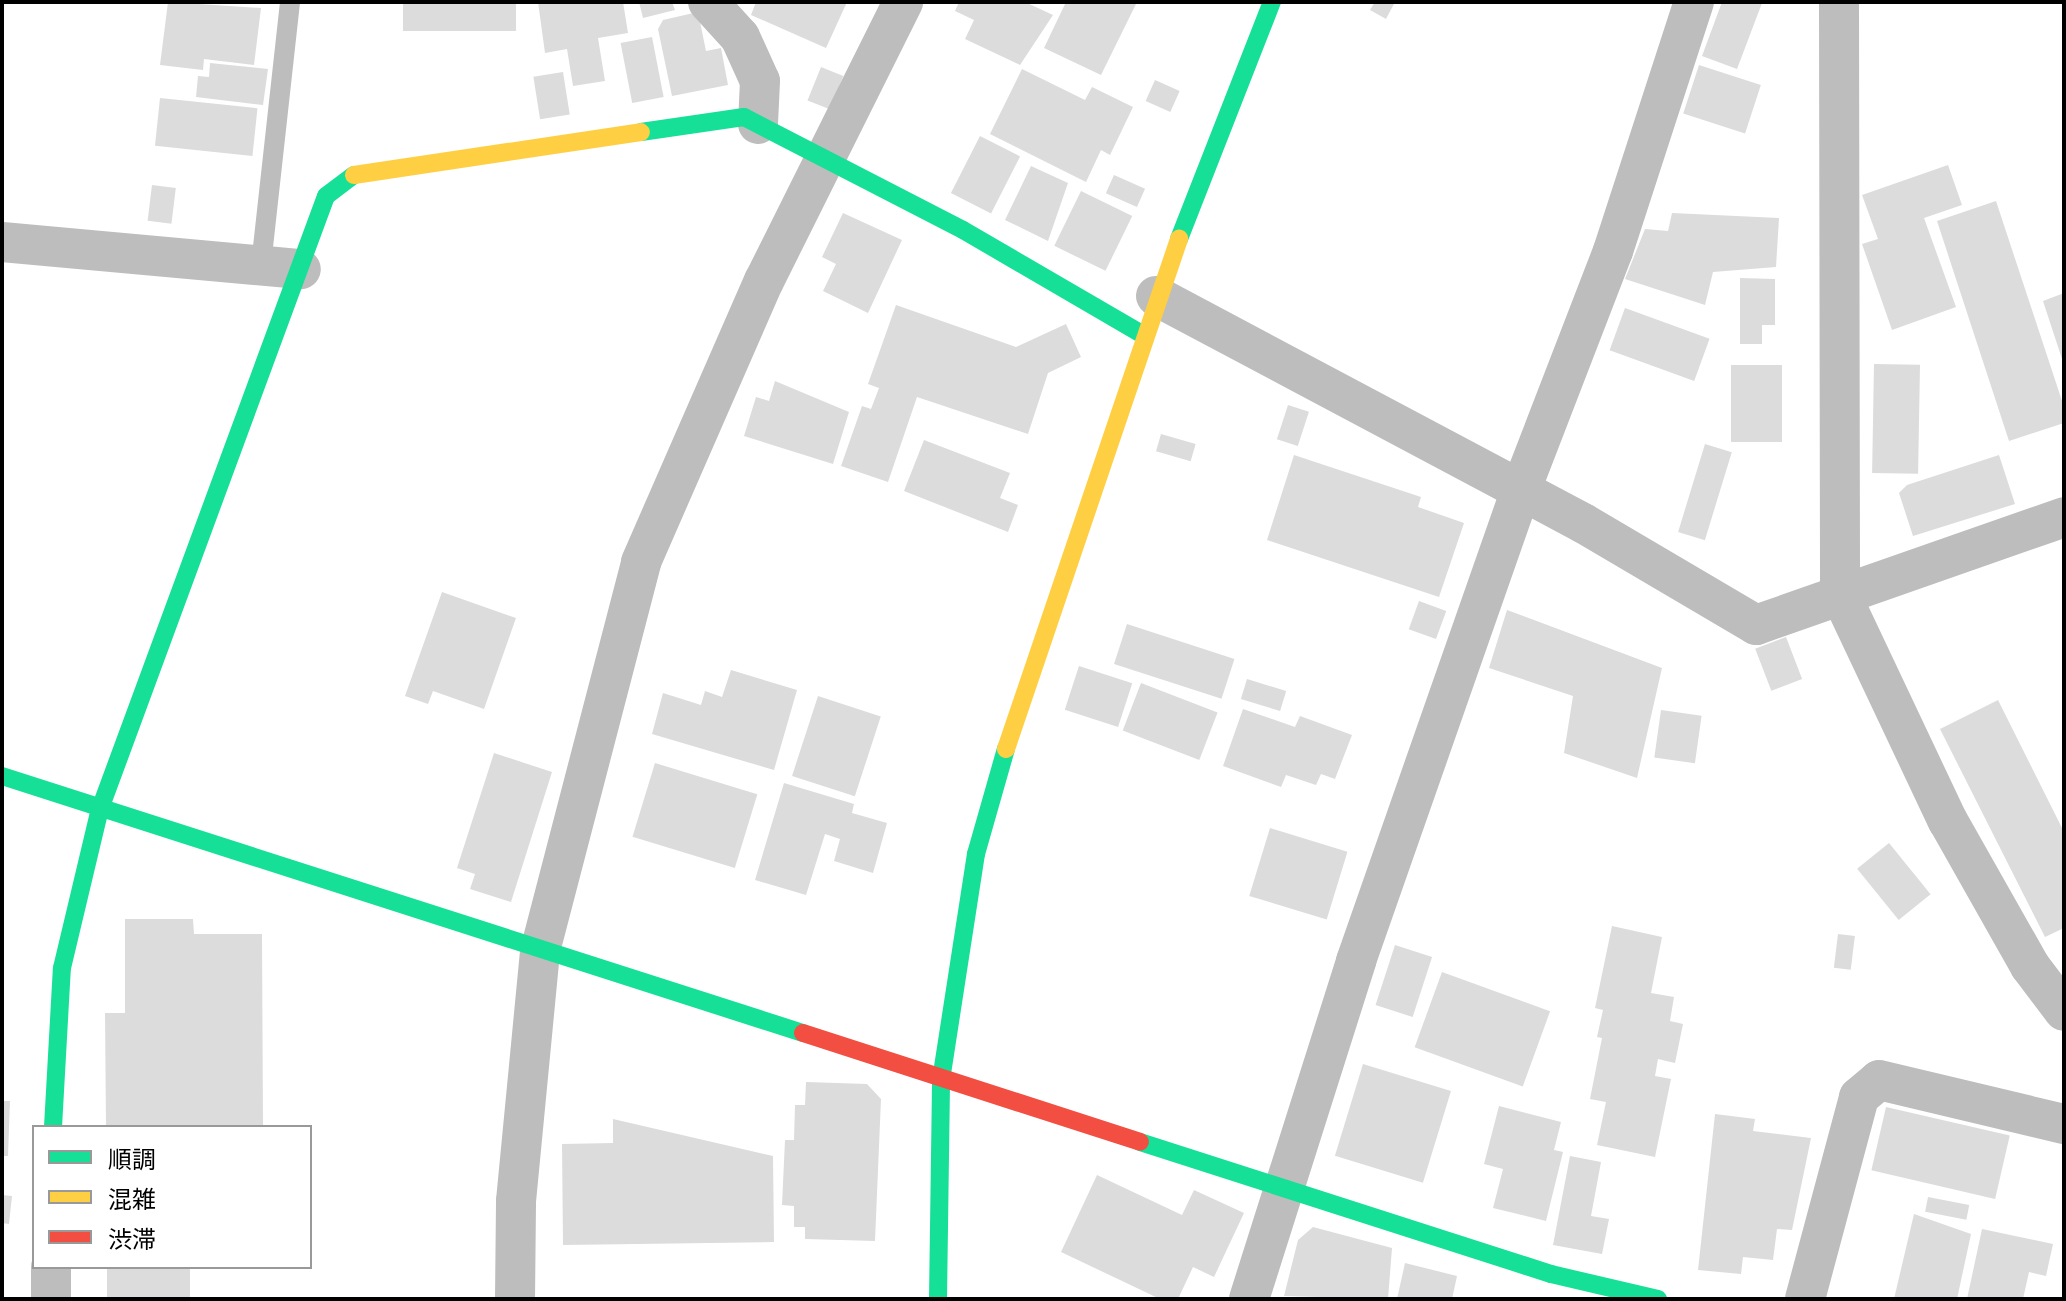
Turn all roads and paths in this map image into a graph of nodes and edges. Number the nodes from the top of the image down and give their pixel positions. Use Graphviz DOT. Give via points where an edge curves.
graph roads {
  1 [pos="290,2"];
  2 [pos="708,2"];
  3 [pos="903,2"];
  4 [pos="1272,2"];
  5 [pos="1694,2"];
  6 [pos="1839,2"];
  7 [pos="758,124"];
  8 [pos="825,157"];
  9 [pos="2,242"];
  10 [pos="261,265"];
  11 [pos="301,269"];
  12 [pos="1156,296"];
  13 [pos="1142,334"];
  14 [pos="1520,492"];
  15 [pos="2064,517"];
  16 [pos="1840,593"];
  17 [pos="2,776"];
  18 [pos="100,809"];
  19 [pos="540,951"];
  20 [pos="2064,1011"];
  21 [pos="941,1080"];
  22 [pos="2064,1124"];
  23 [pos="53,1125"];
  24 [pos="1280,1187"];
  25 [pos="51,1269"];
  26 [pos="1548,1287"];
  27 [pos="51,1299"];
  28 [pos="515,1299"];
  29 [pos="938,1299"];
  30 [pos="1249,1299"];
  31 [pos="1658,1299"];
  32 [pos="1805,1299"];
  1 -- 10 [label="lane"];
  2 -- 7 [label="street" via="740,37 760,81"];
  3 -- 8 [label="street"];
  4 -- 12 [label="street"];
  5 -- 14 [label="street" via="1613,251"];
  6 -- 16 [label="street"];
  7 -- 8 [label="street"];
  7 -- 11 [label="street" via="744,117 358,172 326,196"];
  8 -- 13 [label="street"];
  8 -- 19 [label="street" via="641,562"];
  9 -- 10 [label="street"];
  10 -- 11 [label="street"];
  11 -- 18 [label="street"];
  12 -- 13 [label="street"];
  12 -- 14 [label="street"];
  13 -- 21 [label="street" via="1026,678 976,854"];
  14 -- 16 [label="street" via="1756,625"];
  14 -- 24 [label="street"];
  15 -- 16 [label="street"];
  16 -- 20 [label="street" via="1948,821"];
  17 -- 18 [label="street"];
  18 -- 19 [label="street"];
  18 -- 23 [label="street" via="62,968"];
  19 -- 21 [label="street"];
  19 -- 28 [label="street" via="516,1201"];
  21 -- 24 [label="street"];
  21 -- 29 [label="street"];
  22 -- 32 [label="street" via="1879,1080 1859,1097"];
  24 -- 26 [label="street"];
  24 -- 30 [label="street"];
  25 -- 27 [label="street"];
  26 -- 31 [label="street"];
}
